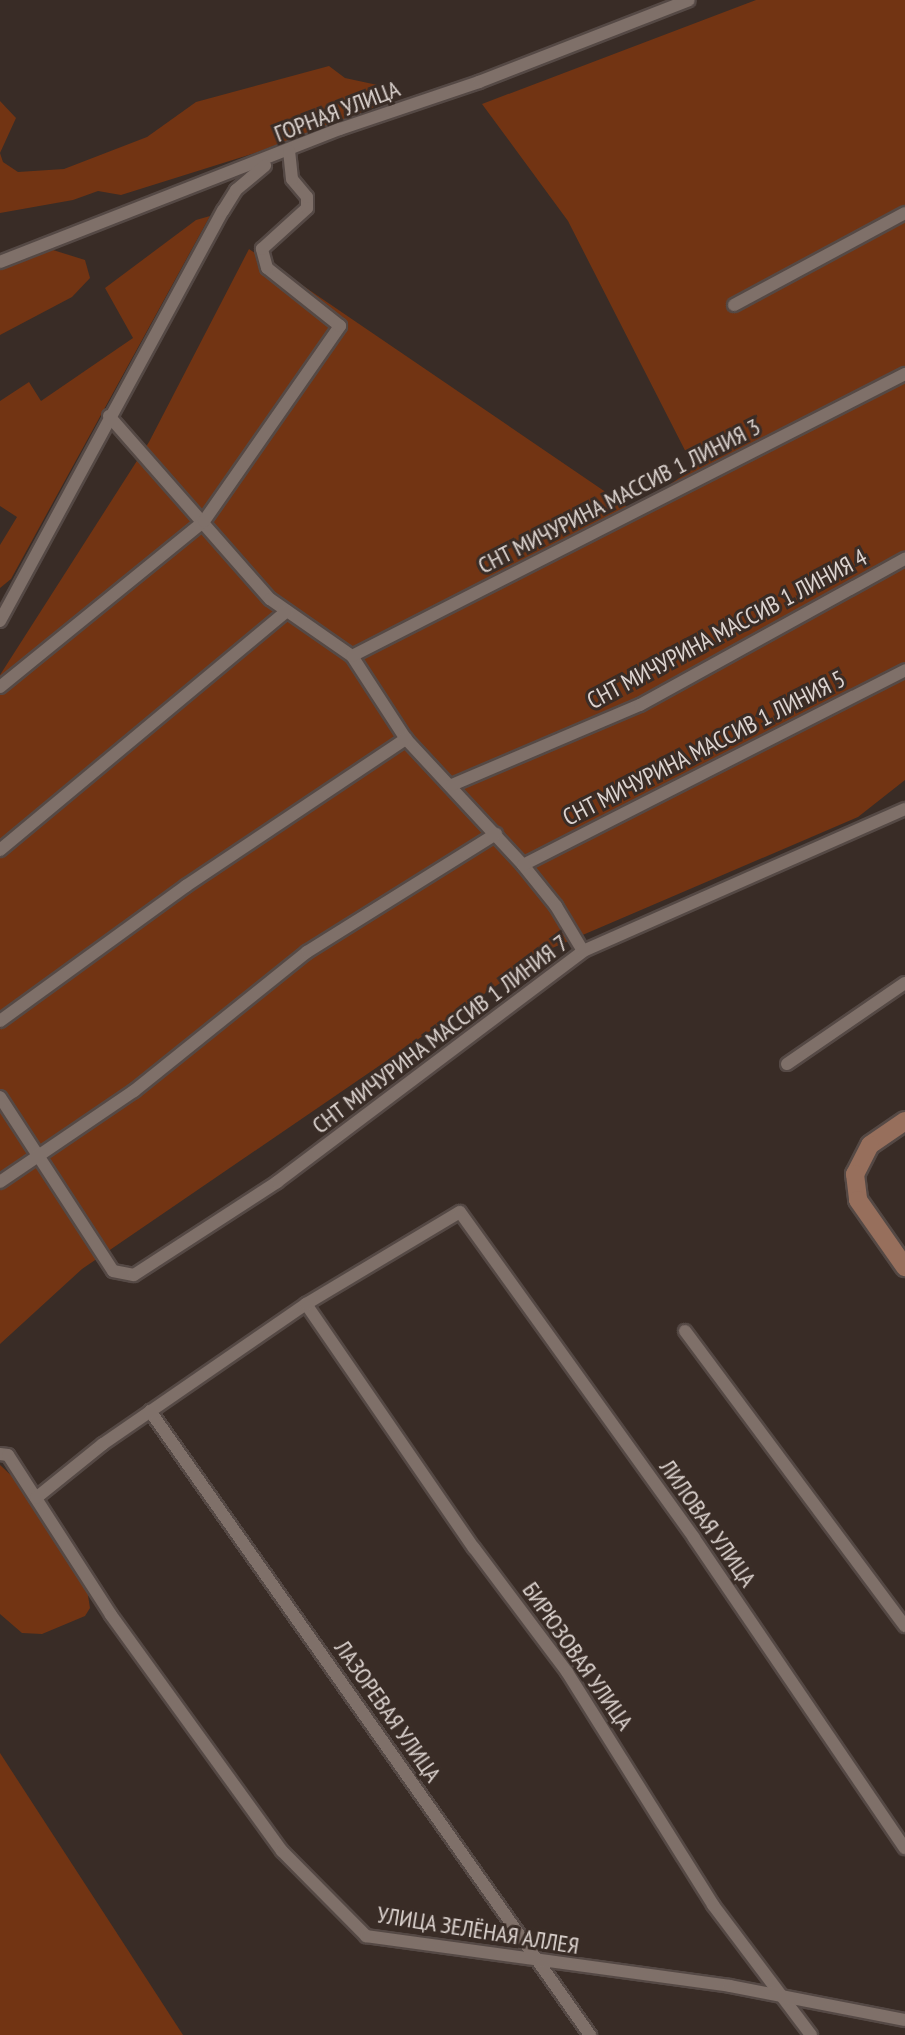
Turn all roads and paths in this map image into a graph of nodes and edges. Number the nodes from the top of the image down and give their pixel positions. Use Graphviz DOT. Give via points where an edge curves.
graph roads {
  1 [pos="689,0"];
  2 [pos="289,151"];
  3 [pos="905,213"];
  4 [pos="0,261"];
  5 [pos="734,305"];
  6 [pos="905,374"];
  7 [pos="109,416"];
  8 [pos="204,521"];
  9 [pos="905,559"];
  10 [pos="287,611"];
  11 [pos="0,621"];
  12 [pos="352,656"];
  13 [pos="905,670"];
  14 [pos="0,687"];
  15 [pos="406,739"];
  16 [pos="452,785"];
  17 [pos="905,809"];
  18 [pos="496,834"];
  19 [pos="0,850"];
  20 [pos="523,864"];
  21 [pos="583,951"];
  22 [pos="905,983"];
  23 [pos="0,1021"];
  24 [pos="788,1064"];
  25 [pos="0,1097"];
  26 [pos="905,1121"];
  27 [pos="41,1156"];
  28 [pos="0,1182"];
  29 [pos="905,1268"];
  30 [pos="306,1304"];
  31 [pos="685,1331"];
  32 [pos="150,1411"];
  33 [pos="0,1454"];
  34 [pos="36,1498"];
  35 [pos="905,1626"];
  36 [pos="905,1848"];
  37 [pos="541,1963"];
  38 [pos="787,1999"];
  39 [pos="905,2020"];
  40 [pos="590,2035"];
  41 [pos="811,2035"];
  1 -- 2 [label="street, ГОРНАЯ УЛИЦА"];
  2 -- 4 [label="street, ГОРНАЯ УЛИЦА"];
  2 -- 7 [label="street" via="236,190"];
  2 -- 8 [label="street" via="292,179 307,197 307,208 262,249 267,268 340,326"];
  3 -- 5 [label="street"];
  6 -- 12 [label="street, СНТ МИЧУРИНА МАССИВ 1 ЛИНИЯ 3"];
  7 -- 8 [label="street"];
  7 -- 11 [label="street"];
  8 -- 10 [label="street" via="270,599"];
  8 -- 14 [label="street"];
  9 -- 16 [label="street, СНТ МИЧУРИНА МАССИВ 1 ЛИНИЯ 4" via="640,705"];
  10 -- 12 [label="street"];
  10 -- 19 [label="street"];
  12 -- 15 [label="street"];
  13 -- 20 [label="street, СНТ МИЧУРИНА МАССИВ 1 ЛИНИЯ 5"];
  15 -- 16 [label="street"];
  15 -- 23 [label="street" via="186,886"];
  16 -- 18 [label="street"];
  17 -- 21 [label="street, СНТ МИЧУРИНА МАССИВ 1 ЛИНИЯ 7"];
  18 -- 20 [label="street"];
  18 -- 27 [label="street" via="307,952 134,1091"];
  20 -- 21 [label="street"];
  21 -- 27 [label="street, СНТ МИЧУРИНА МАССИВ 1 ЛИНИЯ 7" via="277,1182 134,1275 113,1271"];
  22 -- 24 [label="street"];
  25 -- 27 [label="street"];
  26 -- 29 [label="street" via="870,1145 855,1174 858,1200"];
  27 -- 28 [label="street"];
  30 -- 32 [label="street"];
  30 -- 36 [label="street, ЛИЛОВАЯ УЛИЦА" via="460,1212 694,1538"];
  30 -- 38 [label="street, БИРЮЗОВАЯ УЛИЦА" via="474,1548 567,1672 713,1905"];
  31 -- 35 [label="street"];
  32 -- 34 [label="street"];
  32 -- 37 [label="street, ЛАЗОРЕВАЯ УЛИЦА"];
  33 -- 34 [label="street, УЛИЦА ЗЕЛЁНАЯ АЛЛЕЯ" via="8,1455"];
  34 -- 37 [label="street, УЛИЦА ЗЕЛЁНАЯ АЛЛЕЯ" via="111,1615 282,1851 366,1936"];
  37 -- 38 [label="street, УЛИЦА ЗЕЛЁНАЯ АЛЛЕЯ" via="730,1986"];
  37 -- 40 [label="street, ЛАЗОРЕВАЯ УЛИЦА"];
  38 -- 39 [label="street, УЛИЦА ЗЕЛЁНАЯ АЛЛЕЯ"];
  38 -- 41 [label="street, БИРЮЗОВАЯ УЛИЦА"];
}
